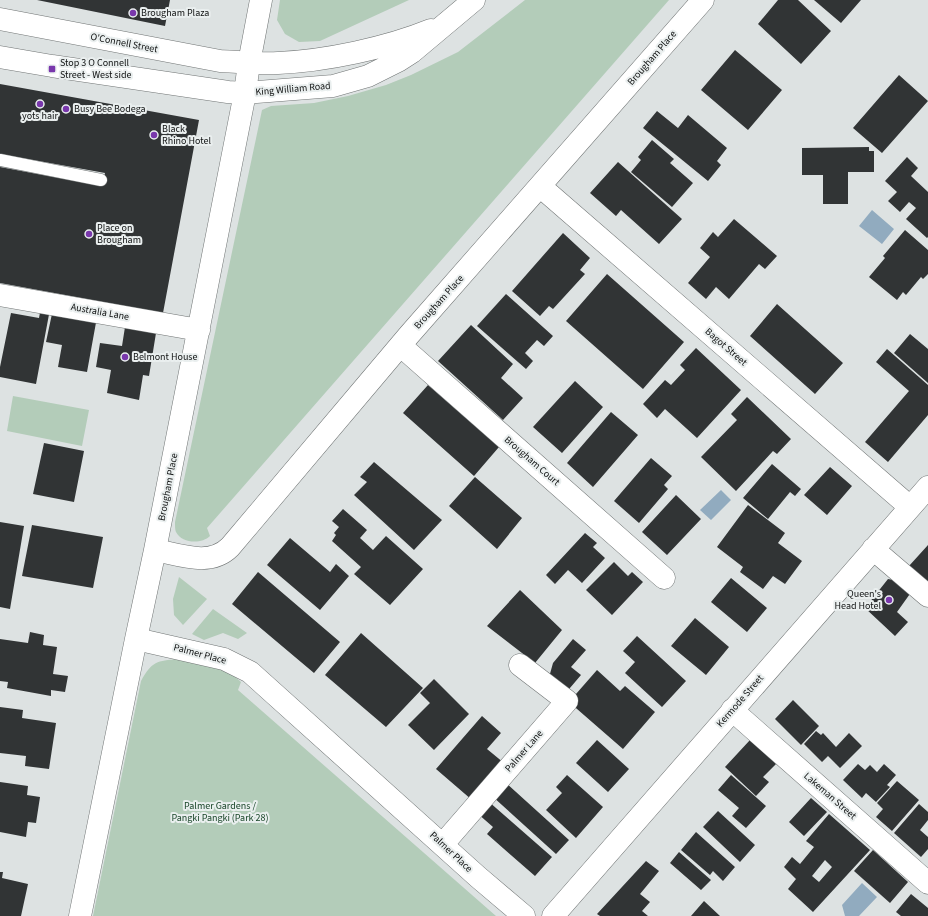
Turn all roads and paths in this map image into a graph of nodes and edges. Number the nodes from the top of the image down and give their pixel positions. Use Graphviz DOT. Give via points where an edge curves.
graph roads {
  1 [pos="260,0"];
  2 [pos="474,0"];
  3 [pos="703,0"];
  4 [pos="0,19"];
  5 [pos="443,24"];
  6 [pos="0,57"];
  7 [pos="249,63"];
  8 [pos="244,93"];
  9 [pos="0,160"];
  10 [pos="101,180"];
  11 [pos="541,187"];
  12 [pos="0,295"];
  13 [pos="199,330"];
  14 [pos="401,346"];
  15 [pos="928,487"];
  16 [pos="910,507"];
  17 [pos="873,548"];
  18 [pos="155,550"];
  19 [pos="664,578"];
  20 [pos="928,596"];
  21 [pos="136,639"];
  22 [pos="520,666"];
  23 [pos="732,710"];
  24 [pos="443,844"];
  25 [pos="928,883"];
  26 [pos="80,916"];
  27 [pos="524,916"];
  28 [pos="553,916"];
  1 -- 7 [label="street, Brougham Place"];
  2 -- 5 [label="street, King William Road"];
  3 -- 11 [label="street, Brougham Place"];
  4 -- 7 [label="street, O'Connell Street" via="220,61"];
  5 -- 7 [label="street, King William Road" via="406,39 324,58 288,63"];
  5 -- 8 [label="street, King William Road" via="405,56 368,76 333,86"];
  6 -- 8 [label="street" via="196,88"];
  7 -- 8 [label="street, Brougham Place"];
  8 -- 13 [label="street, Brougham Place"];
  9 -- 10 [label="lane"];
  11 -- 14 [label="street, Brougham Place"];
  11 -- 16 [label="street, Bagot Street"];
  12 -- 13 [label="street, Australia Lane"];
  13 -- 18 [label="street, Brougham Place"];
  14 -- 18 [label="street, Brougham Place" via="223,554 202,559"];
  14 -- 19 [label="street, Brougham Court"];
  15 -- 16 [label="street, Kermode Street"];
  16 -- 17 [label="street, Kermode Street"];
  17 -- 20 [label="street"];
  17 -- 23 [label="street, Kermode Street"];
  18 -- 21 [label="street, Brougham Place"];
  21 -- 24 [label="street, Palmer Place" via="224,659 250,672"];
  21 -- 26 [label="street"];
  22 -- 24 [label="street, Palmer Lane" via="567,701"];
  23 -- 25 [label="street, Lakeman Street"];
  23 -- 28 [label="street, Kermode Street"];
  24 -- 27 [label="street, Palmer Place"];
}
